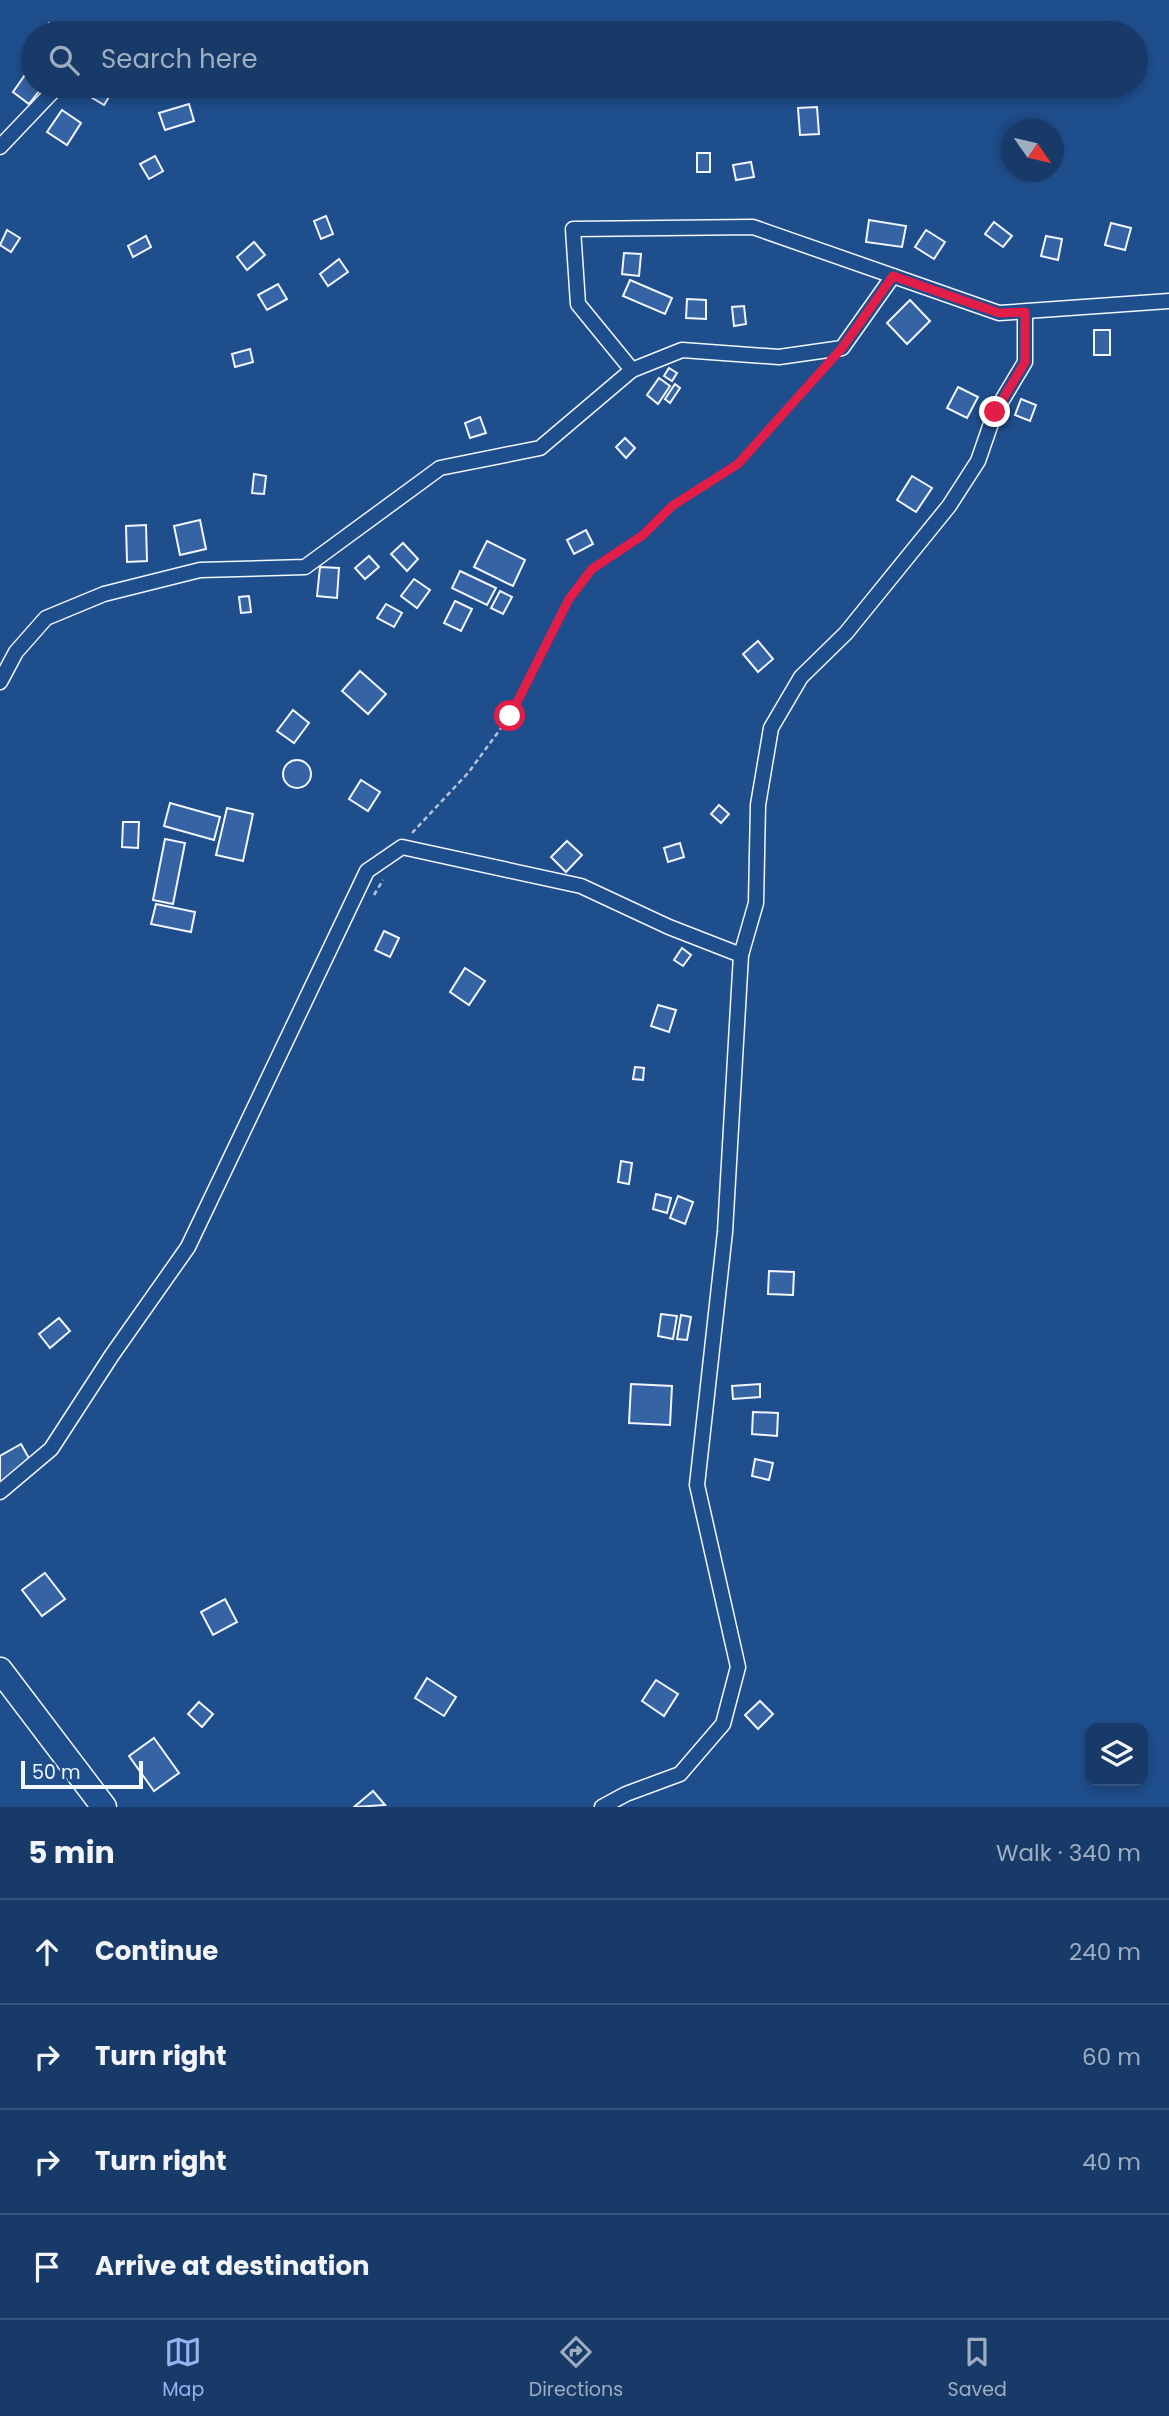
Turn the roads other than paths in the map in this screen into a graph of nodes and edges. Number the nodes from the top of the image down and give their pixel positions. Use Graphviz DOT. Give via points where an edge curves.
graph roads {
  1 [pos="47,98"];
  2 [pos="0,147"];
  3 [pos="893,276"];
  4 [pos="1169,301"];
  5 [pos="1025,312"];
  6 [pos="632,370"];
  7 [pos="0,682"];
  8 [pos="741,955"];
  9 [pos="0,1492"];
  10 [pos="0,1670"];
  11 [pos="104,1807"];
  12 [pos="602,1807"];
  1 -- 2 [label="street"];
  3 -- 5 [label="street" via="999,313"];
  3 -- 6 [label="street" via="842,348 779,357 682,349"];
  3 -- 6 [label="street" via="753,227 573,229 578,304"];
  4 -- 5 [label="street"];
  5 -- 8 [label="street" via="1025,362 995,412 971,472 853,624 801,677 771,728 758,805 756,902"];
  6 -- 7 [label="street" via="540,448 440,468 305,566 200,570 104,594 46,618 16,652"];
  8 -- 9 [label="street" via="560,880 402,847 367,871 188,1247 51,1449"];
  8 -- 12 [label="street" via="725,1232 697,1485 738,1667 723,1724 680,1774"];
  10 -- 11 [label="highway"];
}
